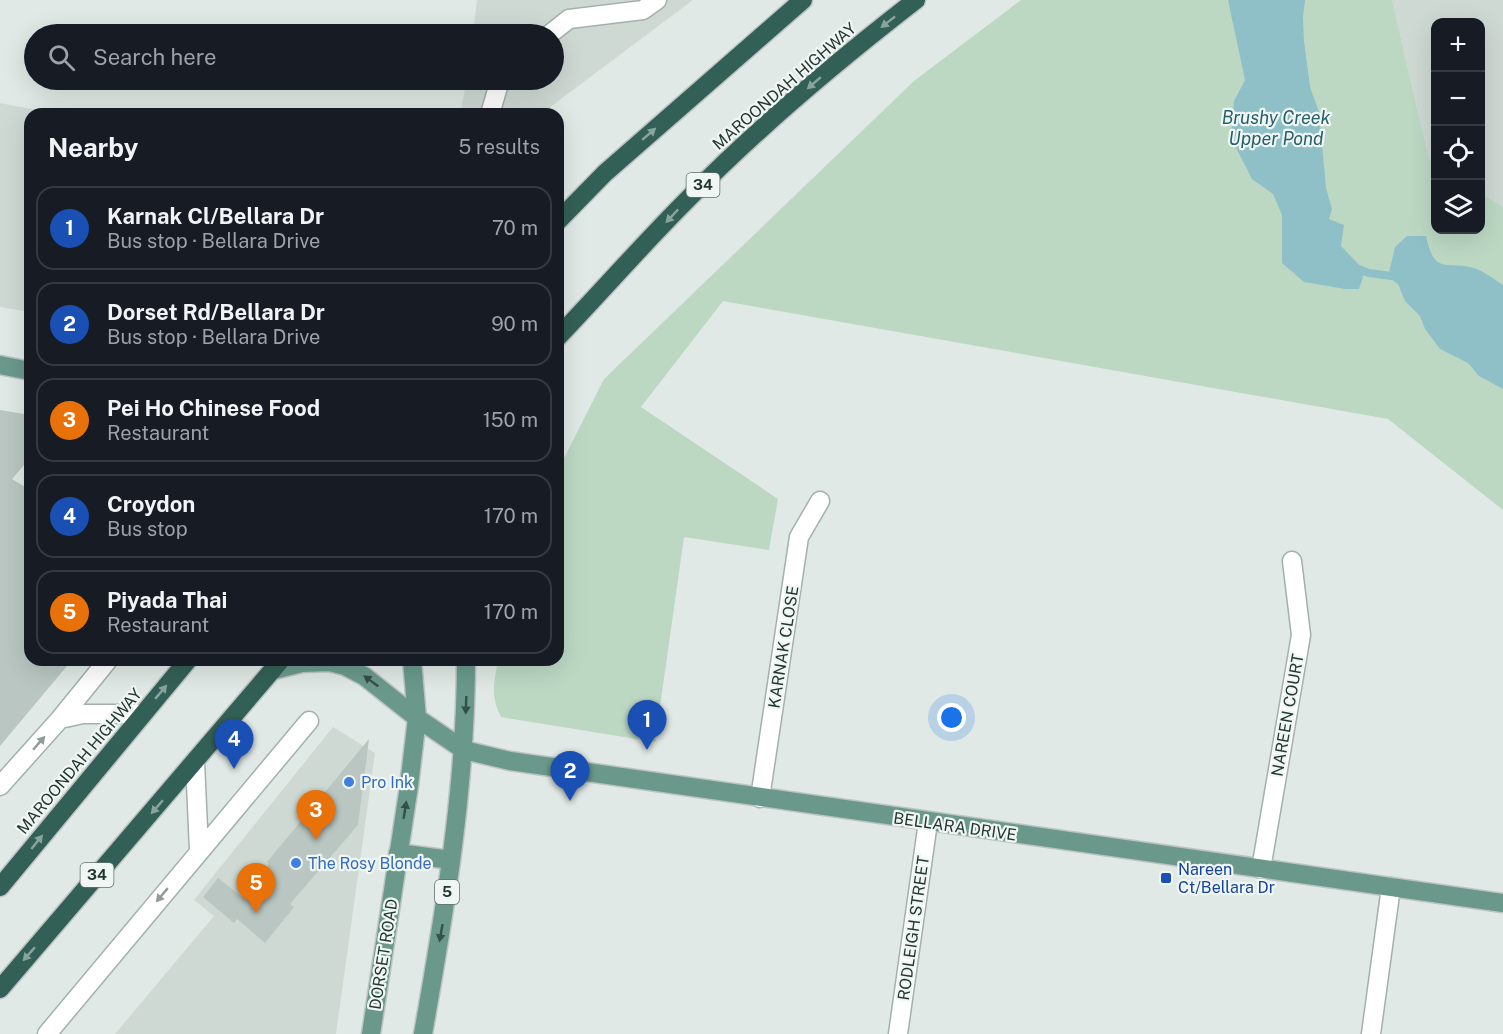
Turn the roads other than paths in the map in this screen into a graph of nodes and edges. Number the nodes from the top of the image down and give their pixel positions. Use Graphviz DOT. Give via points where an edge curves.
graph roads {
  1 [pos="657,0"];
  2 [pos="803,0"];
  3 [pos="916,0"];
  4 [pos="563,24"];
  5 [pos="497,90"];
  6 [pos="492,108"];
  7 [pos="564,208"];
  8 [pos="564,332"];
  9 [pos="0,365"];
  10 [pos="24,370"];
  11 [pos="820,501"];
  12 [pos="1292,561"];
  13 [pos="103,666"];
  14 [pos="183,666"];
  15 [pos="277,666"];
  16 [pos="345,666"];
  17 [pos="413,666"];
  18 [pos="466,666"];
  19 [pos="142,714"];
  20 [pos="417,718"];
  21 [pos="60,719"];
  22 [pos="309,721"];
  23 [pos="464,750"];
  24 [pos="195,762"];
  25 [pos="0,786"];
  26 [pos="760,798"];
  27 [pos="928,822"];
  28 [pos="199,850"];
  29 [pos="398,853"];
  30 [pos="451,860"];
  31 [pos="1261,869"];
  32 [pos="0,887"];
  33 [pos="1391,887"];
  34 [pos="1503,903"];
  35 [pos="0,989"];
  36 [pos="47,1034"];
  37 [pos="371,1034"];
  38 [pos="423,1034"];
  39 [pos="898,1034"];
  40 [pos="1371,1034"];
  1 -- 4 [label="street" via="643,10 569,19"];
  7 -- 2 [label="highway, one-way"];
  3 -- 8 [label="highway, MAROONDAH HIGHWAY / 34, one-way" via="778,114 695,192"];
  5 -- 6 [label="street"];
  9 -- 10 [label="main road"];
  11 -- 26 [label="street, KARNAK CLOSE" via="799,537"];
  12 -- 31 [label="street, NAREEN COURT" via="1301,635"];
  13 -- 21 [label="street"];
  19 -- 14 [label="highway, MAROONDAH HIGHWAY, one-way"];
  15 -- 24 [label="highway, 34"];
  20 -- 16 [label="main road, BELLARA DRIVE, one-way" via="371,681"];
  17 -- 20 [label="main road, DORSET ROAD"];
  18 -- 23 [label="main road, 5, one-way"];
  19 -- 21 [label="street" via="83,714"];
  32 -- 19 [label="highway, MAROONDAH HIGHWAY, one-way"];
  20 -- 23 [label="main road, BELLARA DRIVE"];
  29 -- 20 [label="main road, DORSET ROAD, one-way"];
  25 -- 21 [label="street, one-way"];
  22 -- 28 [label="street"];
  23 -- 26 [label="main road, BELLARA DRIVE" via="510,762"];
  23 -- 30 [label="main road, 5"];
  24 -- 28 [label="street"];
  24 -- 35 [label="highway, 34, one-way"];
  26 -- 27 [label="main road, BELLARA DRIVE"];
  27 -- 31 [label="main road, BELLARA DRIVE"];
  27 -- 39 [label="street, RODLEIGH STREET"];
  28 -- 36 [label="street, one-way"];
  29 -- 30 [label="main road"];
  29 -- 37 [label="main road, DORSET ROAD"];
  30 -- 38 [label="main road, 5, one-way"];
  31 -- 33 [label="main road, BELLARA DRIVE"];
  33 -- 34 [label="main road, BELLARA DRIVE"];
  33 -- 40 [label="street"];
}
